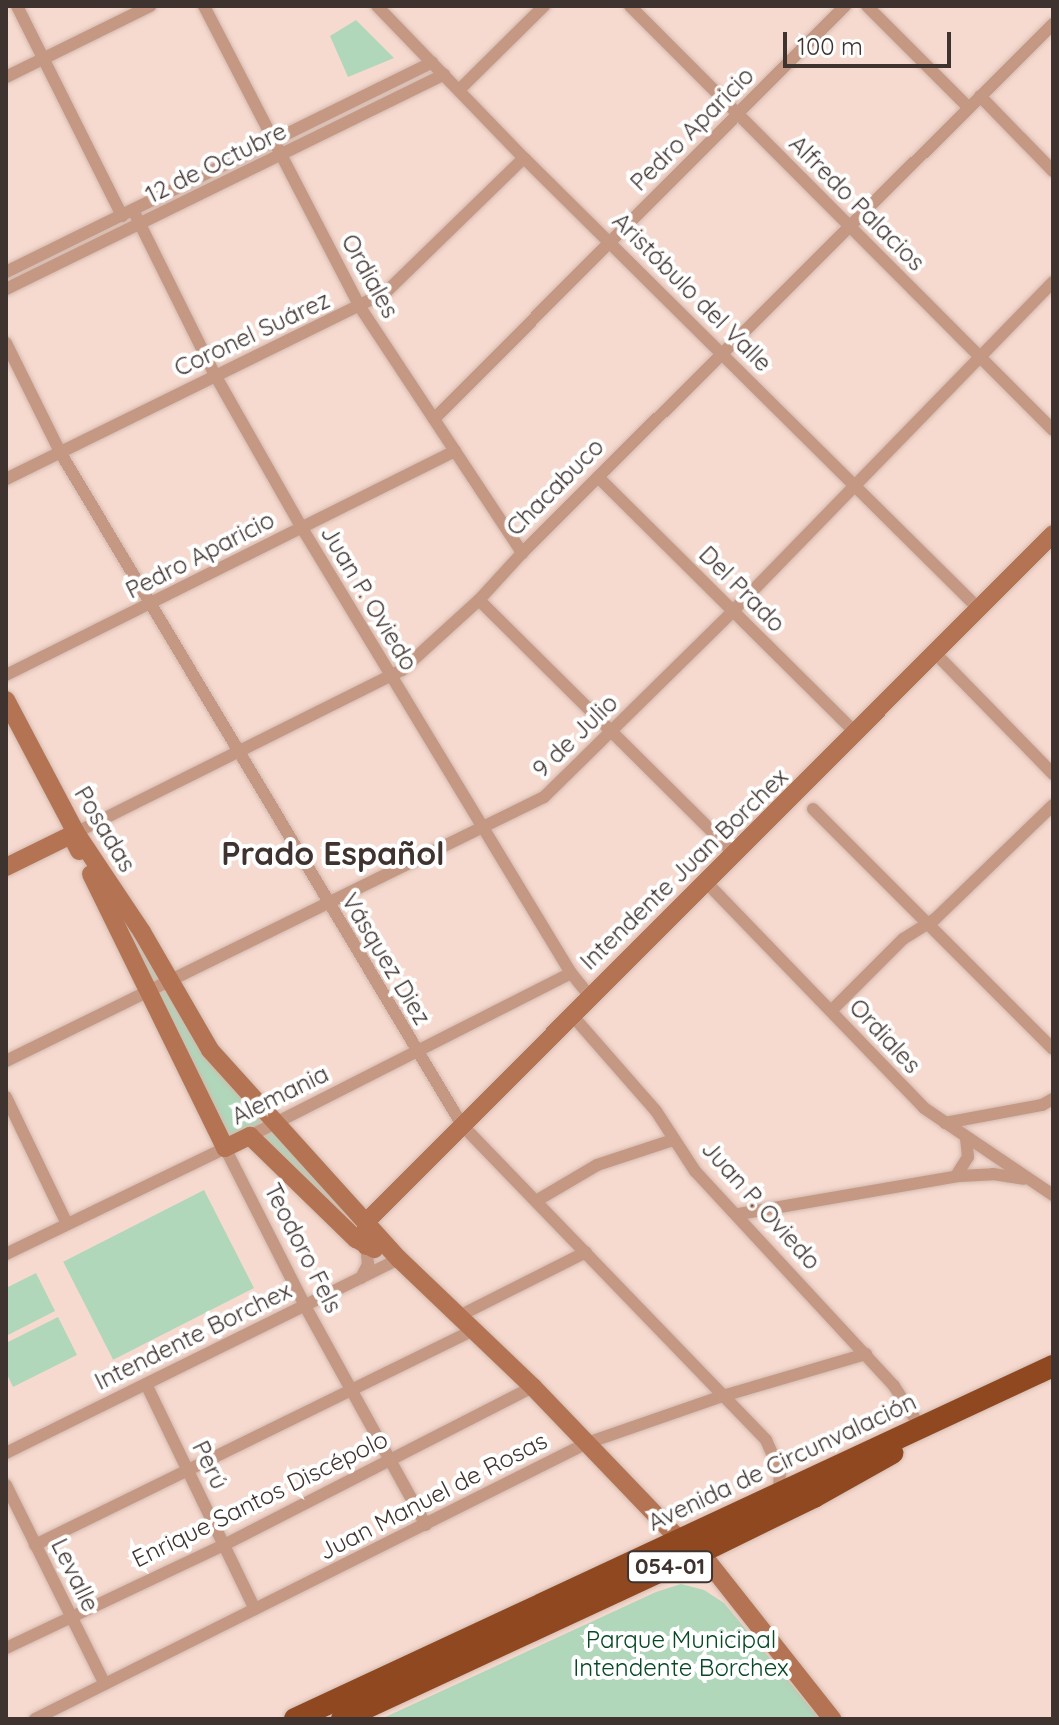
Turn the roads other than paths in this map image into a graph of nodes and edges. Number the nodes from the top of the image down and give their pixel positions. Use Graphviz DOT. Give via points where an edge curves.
graph roads {
  1 [pos="17,6"];
  2 [pos="150,6"];
  3 [pos="204,6"];
  4 [pos="377,6"];
  5 [pos="544,6"];
  6 [pos="630,6"];
  7 [pos="845,6"];
  8 [pos="867,6"];
  9 [pos="1053,24"];
  10 [pos="43,58"];
  11 [pos="432,62"];
  12 [pos="444,74"];
  13 [pos="6,77"];
  14 [pos="459,90"];
  15 [pos="980,96"];
  16 [pos="969,108"];
  17 [pos="738,114"];
  18 [pos="274,140"];
  19 [pos="281,155"];
  20 [pos="524,158"];
  21 [pos="1053,171"];
  22 [pos="128,213"];
  23 [pos="140,224"];
  24 [pos="850,227"];
  25 [pos="610,243"];
  26 [pos="6,272"];
  27 [pos="1053,282"];
  28 [pos="6,289"];
  29 [pos="360,307"];
  30 [pos="6,343"];
  31 [pos="723,353"];
  32 [pos="979,356"];
  33 [pos="215,375"];
  34 [pos="434,419"];
  35 [pos="1053,430"];
  36 [pos="455,451"];
  37 [pos="60,452"];
  38 [pos="598,477"];
  39 [pos="6,479"];
  40 [pos="853,485"];
  41 [pos="302,528"];
  42 [pos="1053,534"];
  43 [pos="522,553"];
  44 [pos="479,600"];
  45 [pos="151,605"];
  46 [pos="978,608"];
  47 [pos="733,611"];
  48 [pos="936,654"];
  49 [pos="6,675"];
  50 [pos="390,677"];
  51 [pos="6,700"];
  52 [pos="613,731"];
  53 [pos="856,733"];
  54 [pos="237,753"];
  55 [pos="1053,774"];
  56 [pos="1053,805"];
  57 [pos="813,809"];
  58 [pos="486,828"];
  59 [pos="74,834"];
  60 [pos="735,854"];
  61 [pos="6,867"];
  62 [pos="706,882"];
  63 [pos="327,901"];
  64 [pos="926,924"];
  65 [pos="571,973"];
  66 [pos="169,979"];
  67 [pos="148,989"];
  68 [pos="589,995"];
  69 [pos="831,1011"];
  70 [pos="571,1014"];
  71 [pos="1053,1049"];
  72 [pos="417,1055"];
  73 [pos="6,1061"];
  74 [pos="6,1097"];
  75 [pos="1053,1099"];
  76 [pos="277,1123"];
  77 [pos="945,1123"];
  78 [pos="462,1125"];
  79 [pos="250,1136"];
  80 [pos="966,1137"];
  81 [pos="673,1140"];
  82 [pos="225,1148"];
  83 [pos="956,1176"];
  84 [pos="1032,1181"];
  85 [pos="1053,1195"];
  86 [pos="536,1201"];
  87 [pos="739,1214"];
  88 [pos="366,1222"];
  89 [pos="67,1224"];
  90 [pos="366,1246"];
  91 [pos="586,1252"];
  92 [pos="6,1254"];
  93 [pos="399,1259"];
  94 [pos="361,1278"];
  95 [pos="305,1306"];
  96 [pos="459,1316"];
  97 [pos="474,1330"];
  98 [pos="866,1354"];
  99 [pos="1053,1366"];
  100 [pos="146,1384"];
  101 [pos="533,1387"];
  102 [pos="353,1391"];
  103 [pos="726,1395"];
  104 [pos="988,1396"];
  105 [pos="919,1425"];
  106 [pos="587,1443"];
  107 [pos="6,1453"];
  108 [pos="392,1459"];
  109 [pos="189,1471"];
  110 [pos="6,1485"];
  111 [pos="779,1492"];
  112 [pos="426,1525"];
  113 [pos="679,1539"];
  114 [pos="35,1545"];
  115 [pos="224,1545"];
  116 [pos="699,1553"];
  117 [pos="255,1609"];
  118 [pos="70,1616"];
  119 [pos="6,1648"];
  120 [pos="105,1684"];
  121 [pos="35,1719"];
  122 [pos="295,1719"];
  123 [pos="342,1719"];
  124 [pos="832,1719"];
  1 -- 10 [label="street, Juan P. Oviedo"];
  2 -- 10 [label="street"];
  3 -- 18 [label="street, Ordiales"];
  4 -- 11 [label="street, Aristóbulo del Valle"];
  5 -- 14 [label="street"];
  6 -- 17 [label="street, Alfredo Palacios"];
  7 -- 17 [label="street, Pedro Aparicio"];
  8 -- 16 [label="street"];
  9 -- 15 [label="street, Chacabuco"];
  10 -- 13 [label="street"];
  10 -- 22 [label="street, Juan P. Oviedo"];
  11 -- 12 [label="street, Aristóbulo del Valle"];
  11 -- 18 [label="street, 12 de Octubre"];
  12 -- 14 [label="street, Aristóbulo del Valle"];
  12 -- 19 [label="street, 12 de Octubre"];
  14 -- 20 [label="street, Aristóbulo del Valle"];
  15 -- 16 [label="street, Chacabuco"];
  15 -- 21 [label="street"];
  16 -- 24 [label="street, Chacabuco"];
  17 -- 24 [label="street, Alfredo Palacios"];
  17 -- 25 [label="street, Pedro Aparicio"];
  18 -- 19 [label="street, Ordiales"];
  18 -- 22 [label="street, 12 de Octubre"];
  19 -- 23 [label="street, 12 de Octubre"];
  19 -- 29 [label="street, Ordiales"];
  20 -- 25 [label="street, Aristóbulo del Valle"];
  20 -- 29 [label="street, Coronel Suárez" via="386,292"];
  22 -- 23 [label="street, Juan P. Oviedo"];
  22 -- 26 [label="street, 12 de Octubre"];
  23 -- 28 [label="street, 12 de Octubre"];
  23 -- 33 [label="street, Juan P. Oviedo"];
  24 -- 31 [label="street, Chacabuco"];
  24 -- 32 [label="street, Alfredo Palacios"];
  25 -- 31 [label="street, Aristóbulo del Valle"];
  25 -- 34 [label="street, Pedro Aparicio"];
  27 -- 32 [label="street, 9 de Julio"];
  29 -- 33 [label="street, Coronel Suárez"];
  29 -- 34 [label="street, Ordiales"];
  30 -- 37 [label="street, Vásquez Diez"];
  31 -- 38 [label="street, Chacabuco"];
  31 -- 40 [label="street, Aristóbulo del Valle"];
  32 -- 35 [label="street, Alfredo Palacios"];
  32 -- 40 [label="street, 9 de Julio"];
  33 -- 37 [label="street, Coronel Suárez"];
  33 -- 41 [label="street, Juan P. Oviedo"];
  34 -- 36 [label="street, Ordiales"];
  36 -- 41 [label="street, Pedro Aparicio"];
  36 -- 43 [label="street, Ordiales"];
  37 -- 39 [label="street, Coronel Suárez"];
  37 -- 45 [label="street, Vásquez Diez"];
  38 -- 43 [label="street, Chacabuco"];
  38 -- 47 [label="street, Del Prado"];
  40 -- 46 [label="street, Aristóbulo del Valle"];
  40 -- 47 [label="street, 9 de Julio"];
  41 -- 45 [label="street, Pedro Aparicio"];
  41 -- 50 [label="street, Juan P. Oviedo"];
  42 -- 46 [label="main road, Intendente Juan Borchex"];
  43 -- 44 [label="street, Chacabuco"];
  44 -- 50 [label="street, Chacabuco"];
  44 -- 52 [label="street"];
  45 -- 49 [label="street, Pedro Aparicio"];
  45 -- 54 [label="street, Vásquez Diez"];
  46 -- 48 [label="main road, Intendente Juan Borchex"];
  47 -- 52 [label="street, 9 de Julio"];
  47 -- 53 [label="street, Del Prado"];
  48 -- 53 [label="main road, Intendente Juan Borchex"];
  48 -- 55 [label="street"];
  50 -- 54 [label="street, Chacabuco"];
  50 -- 58 [label="street, Juan P. Oviedo"];
  51 -- 59 [label="main road, Posadas"];
  52 -- 58 [label="street, 9 de Julio" via="544,797"];
  52 -- 60 [label="street"];
  53 -- 60 [label="main road, Intendente Juan Borchex"];
  54 -- 59 [label="street, Chacabuco"];
  54 -- 63 [label="street, Vásquez Diez"];
  56 -- 64 [label="street"];
  57 -- 64 [label="street"];
  58 -- 63 [label="street, 9 de Julio"];
  58 -- 65 [label="street, Juan P. Oviedo"];
  59 -- 61 [label="main road, Chacabuco"];
  59 -- 66 [label="main road, Posadas"];
  59 -- 67 [label="main road, Posadas"];
  60 -- 62 [label="main road, Intendente Juan Borchex"];
  62 -- 68 [label="main road, Intendente Juan Borchex"];
  62 -- 69 [label="street, Ordiales"];
  63 -- 66 [label="street, 9 de Julio"];
  63 -- 72 [label="street, Vásquez Diez"];
  64 -- 69 [label="street" via="903,939"];
  64 -- 71 [label="street"];
  65 -- 68 [label="street, Juan P. Oviedo"];
  65 -- 72 [label="street, Alemania"];
  66 -- 67 [label="street, 9 de Julio"];
  66 -- 76 [label="main road, Posadas" via="210,1050"];
  67 -- 73 [label="street, 9 de Julio"];
  67 -- 82 [label="main road, Teodoro Fels"];
  68 -- 70 [label="main road, Intendente Juan Borchex"];
  69 -- 77 [label="street, Ordiales"];
  70 -- 78 [label="main road, Intendente Juan Borchex"];
  70 -- 81 [label="street, Juan P. Oviedo" via="641,1092"];
  72 -- 76 [label="street, Alemania"];
  72 -- 78 [label="street, Vásquez Diez"];
  74 -- 89 [label="street"];
  75 -- 77 [label="street"];
  76 -- 79 [label="street, Alemania"];
  76 -- 88 [label="main road, Posadas"];
  77 -- 80 [label="street, Ordiales"];
  78 -- 86 [label="street, Vásquez Diez"];
  78 -- 88 [label="main road, Intendente Juan Borchex"];
  79 -- 82 [label="main road, Alemania"];
  79 -- 90 [label="main road"];
  80 -- 83 [label="street" via="968,1157"];
  80 -- 84 [label="street, Ordiales"];
  81 -- 86 [label="street" via="597,1165"];
  81 -- 87 [label="street, Juan P. Oviedo" via="695,1171"];
  82 -- 89 [label="street, Alemania"];
  82 -- 95 [label="street, Teodoro Fels"];
  83 -- 84 [label="street" via="993,1174"];
  83 -- 87 [label="street"];
  84 -- 85 [label="street, Ordiales"];
  86 -- 91 [label="street, Vásquez Diez"];
  87 -- 98 [label="street, Juan P. Oviedo"];
  88 -- 90 [label="main road"];
  88 -- 93 [label="main road, Posadas"];
  89 -- 92 [label="street, Alemania"];
  90 -- 93 [label="main road"];
  90 -- 94 [label="street" via="368,1264"];
  91 -- 96 [label="street"];
  91 -- 103 [label="street, Vásquez Diez"];
  93 -- 94 [label="street, Intendente Borchex"];
  93 -- 96 [label="main road, Posadas"];
  94 -- 95 [label="street, Intendente Borchex"];
  95 -- 100 [label="street, Intendente Borchex"];
  95 -- 102 [label="street, Teodoro Fels"];
  96 -- 97 [label="main road, Posadas"];
  97 -- 101 [label="main road, Posadas"];
  97 -- 102 [label="street"];
  98 -- 103 [label="street, Juan Manuel de Rosas"];
  98 -- 105 [label="street, Juan P. Oviedo"];
  99 -- 104 [label="highway, Avenida de Circunvalación / 054-01"];
  100 -- 107 [label="street, Intendente Borchex"];
  100 -- 109 [label="street, Perú"];
  101 -- 106 [label="main road, Posadas"];
  101 -- 108 [label="street, Enrique Santos Discépolo"];
  102 -- 108 [label="street, Teodoro Fels"];
  102 -- 109 [label="street"];
  103 -- 106 [label="street, Juan Manuel de Rosas"];
  103 -- 111 [label="street, Vásquez Diez" via="776,1457"];
  104 -- 105 [label="highway, Avenida de Circunvalación / 054-01"];
  104 -- 116 [label="highway, Avenida de Circunvalación / 054-01" via="814,1497"];
  105 -- 111 [label="highway, Avenida de Circunvalación / 054-01"];
  106 -- 112 [label="street, Juan Manuel de Rosas"];
  106 -- 113 [label="main road, Posadas"];
  108 -- 112 [label="street, Teodoro Fels"];
  108 -- 115 [label="street, Enrique Santos Discépolo"];
  109 -- 114 [label="street"];
  109 -- 115 [label="street, Perú"];
  110 -- 114 [label="street, Levalle"];
  111 -- 113 [label="highway, Avenida de Circunvalación / 054-01"];
  112 -- 117 [label="street, Juan Manuel de Rosas"];
  113 -- 116 [label="main road, Posadas"];
  113 -- 122 [label="highway, Avenida de Circunvalación / 054-01"];
  114 -- 118 [label="street, Levalle"];
  115 -- 117 [label="street, Perú"];
  115 -- 118 [label="street, Enrique Santos Discépolo"];
  116 -- 123 [label="highway, Avenida de Circunvalación / 054-01"];
  116 -- 124 [label="main road, Posadas"];
  117 -- 120 [label="street, Juan Manuel de Rosas"];
  118 -- 119 [label="street, Enrique Santos Discépolo"];
  118 -- 120 [label="street, Levalle"];
  120 -- 121 [label="street, Juan Manuel de Rosas"];
}
